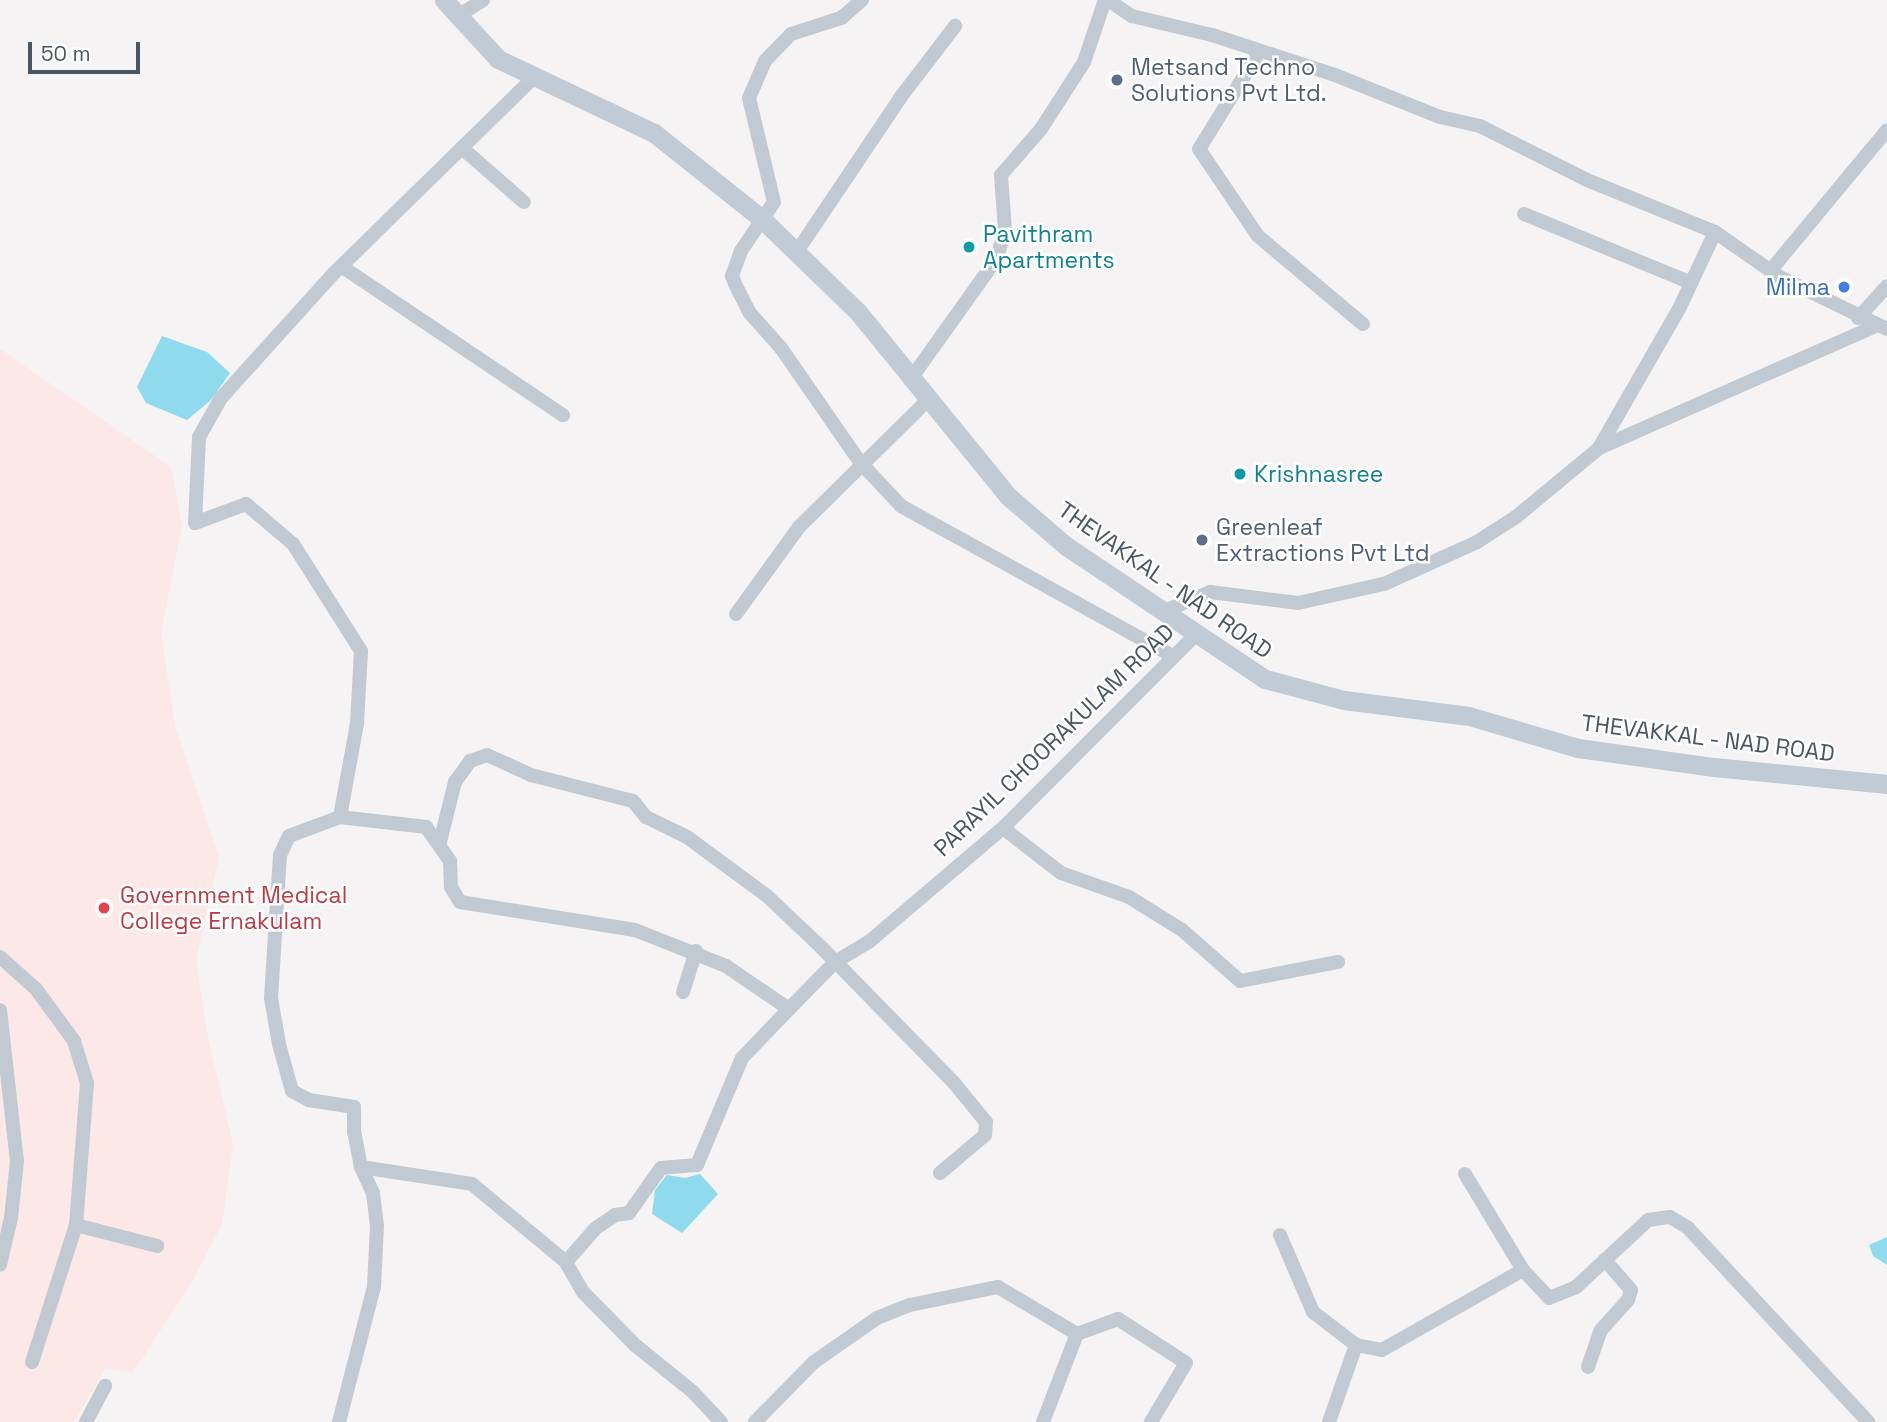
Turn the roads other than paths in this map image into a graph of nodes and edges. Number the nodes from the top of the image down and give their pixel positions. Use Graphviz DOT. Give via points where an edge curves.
graph roads {
  1 [pos="444,0"];
  2 [pos="483,0"];
  3 [pos="862,0"];
  4 [pos="1107,0"];
  5 [pos="456,16"];
  6 [pos="955,26"];
  7 [pos="1259,52"];
  8 [pos="534,76"];
  9 [pos="1887,130"];
  10 [pos="461,148"];
  11 [pos="524,202"];
  12 [pos="1524,214"];
  13 [pos="761,218"];
  14 [pos="1715,232"];
  15 [pos="796,253"];
  16 [pos="344,268"];
  17 [pos="1770,271"];
  18 [pos="1689,282"];
  19 [pos="1887,286"];
  20 [pos="1858,318"];
  21 [pos="1363,324"];
  22 [pos="1881,328"];
  23 [pos="910,380"];
  24 [pos="928,400"];
  25 [pos="564,415"];
  26 [pos="1599,448"];
  27 [pos="860,462"];
  28 [pos="1167,610"];
  29 [pos="736,614"];
  30 [pos="1198,632"];
  31 [pos="1174,656"];
  32 [pos="1887,784"];
  33 [pos="340,817"];
  34 [pos="1003,828"];
  35 [pos="440,842"];
  36 [pos="696,951"];
  37 [pos="0,957"];
  38 [pos="835,962"];
  39 [pos="1338,962"];
  40 [pos="683,992"];
  41 [pos="789,1009"];
  42 [pos="0,1010"];
  43 [pos="361,1167"];
  44 [pos="940,1173"];
  45 [pos="1465,1174"];
  46 [pos="76,1225"];
  47 [pos="1280,1236"];
  48 [pos="158,1246"];
  49 [pos="1605,1260"];
  50 [pos="566,1262"];
  51 [pos="0,1265"];
  52 [pos="1523,1270"];
  53 [pos="1077,1334"];
  54 [pos="1356,1345"];
  55 [pos="32,1362"];
  56 [pos="1588,1367"];
  57 [pos="105,1386"];
  58 [pos="86,1422"];
  59 [pos="339,1422"];
  60 [pos="722,1422"];
  61 [pos="755,1422"];
  62 [pos="1042,1422"];
  63 [pos="1151,1422"];
  64 [pos="1329,1422"];
  65 [pos="1868,1422"];
  1 -- 5 [label="main road, THEVAKKAL - NAD ROAD"];
  2 -- 5 [label="street"];
  3 -- 13 [label="street" via="841,18 790,34 765,61 749,98 774,202"];
  4 -- 7 [label="street" via="1132,16"];
  4 -- 23 [label="street" via="1084,62 1041,129 1001,175 1005,230 997,258"];
  5 -- 8 [label="main road, THEVAKKAL - NAD ROAD" via="498,59"];
  6 -- 15 [label="street" via="900,98"];
  7 -- 14 [label="street" via="1440,117 1480,126 1587,180"];
  7 -- 21 [label="street" via="1199,149 1258,236"];
  8 -- 10 [label="street"];
  8 -- 13 [label="main road, THEVAKKAL - NAD ROAD" via="654,133"];
  9 -- 17 [label="street"];
  10 -- 11 [label="street"];
  10 -- 16 [label="street"];
  12 -- 18 [label="street"];
  13 -- 15 [label="main road, THEVAKKAL - NAD ROAD"];
  13 -- 27 [label="street" via="741,251 732,276 735,284 748,312 781,348"];
  14 -- 17 [label="street"];
  14 -- 18 [label="street"];
  15 -- 23 [label="main road, THEVAKKAL - NAD ROAD" via="858,312"];
  16 -- 25 [label="street"];
  16 -- 33 [label="street" via="332,275 216,408 199,437 195,523 246,504 293,544 361,651 357,723"];
  17 -- 20 [label="street"];
  18 -- 26 [label="street"];
  19 -- 20 [label="street"];
  20 -- 22 [label="street"];
  22 -- 26 [label="street"];
  23 -- 24 [label="main road, THEVAKKAL - NAD ROAD"];
  24 -- 27 [label="street"];
  24 -- 28 [label="main road, THEVAKKAL - NAD ROAD" via="1009,497 1066,546"];
  26 -- 28 [label="street" via="1516,517 1477,542 1384,584 1298,603 1210,592"];
  27 -- 29 [label="street" via="799,527"];
  27 -- 31 [label="street" via="901,506"];
  28 -- 30 [label="main road, THEVAKKAL - NAD ROAD"];
  30 -- 31 [label="street, PARAYIL CHOORAKULAM ROAD"];
  30 -- 32 [label="main road, THEVAKKAL - NAD ROAD" via="1265,679 1344,700 1469,716 1578,748"];
  31 -- 34 [label="street, PARAYIL CHOORAKULAM ROAD"];
  33 -- 35 [label="street" via="426,827"];
  33 -- 43 [label="street" via="289,836 280,855 271,998 292,1091 309,1100 354,1107"];
  34 -- 38 [label="street, PARAYIL CHOORAKULAM ROAD" via="870,940"];
  34 -- 39 [label="street" via="1061,873 1129,897 1182,930 1240,981"];
  35 -- 36 [label="street" via="450,861 451,887 460,902 635,930"];
  35 -- 38 [label="street" via="455,782 470,761 486,755 531,775 633,801 646,817 687,837 766,895"];
  36 -- 40 [label="street"];
  36 -- 41 [label="street" via="751,979"];
  37 -- 46 [label="street" via="36,989 74,1041 87,1083"];
  38 -- 41 [label="street, PARAYIL CHOORAKULAM ROAD"];
  38 -- 44 [label="street" via="986,1122 985,1135"];
  41 -- 50 [label="street" via="742,1058 697,1165 661,1168 629,1213 615,1215 596,1228"];
  42 -- 51 [label="street" via="17,1161"];
  43 -- 50 [label="street" via="472,1184"];
  43 -- 59 [label="street" via="373,1193 377,1226 374,1287"];
  45 -- 52 [label="street"];
  46 -- 48 [label="street"];
  46 -- 55 [label="street"];
  47 -- 54 [label="street" via="1313,1312"];
  49 -- 52 [label="street" via="1576,1287 1549,1298"];
  49 -- 56 [label="street" via="1631,1290 1628,1300 1601,1330"];
  49 -- 65 [label="street" via="1648,1220 1670,1217 1688,1227"];
  50 -- 60 [label="street" via="583,1292"];
  52 -- 54 [label="street" via="1382,1350"];
  53 -- 61 [label="street" via="998,1287 910,1305 877,1318 814,1362"];
  53 -- 62 [label="street"];
  53 -- 63 [label="street" via="1118,1319 1183,1358 1184,1367"];
  54 -- 64 [label="street"];
  57 -- 58 [label="street"];
}
